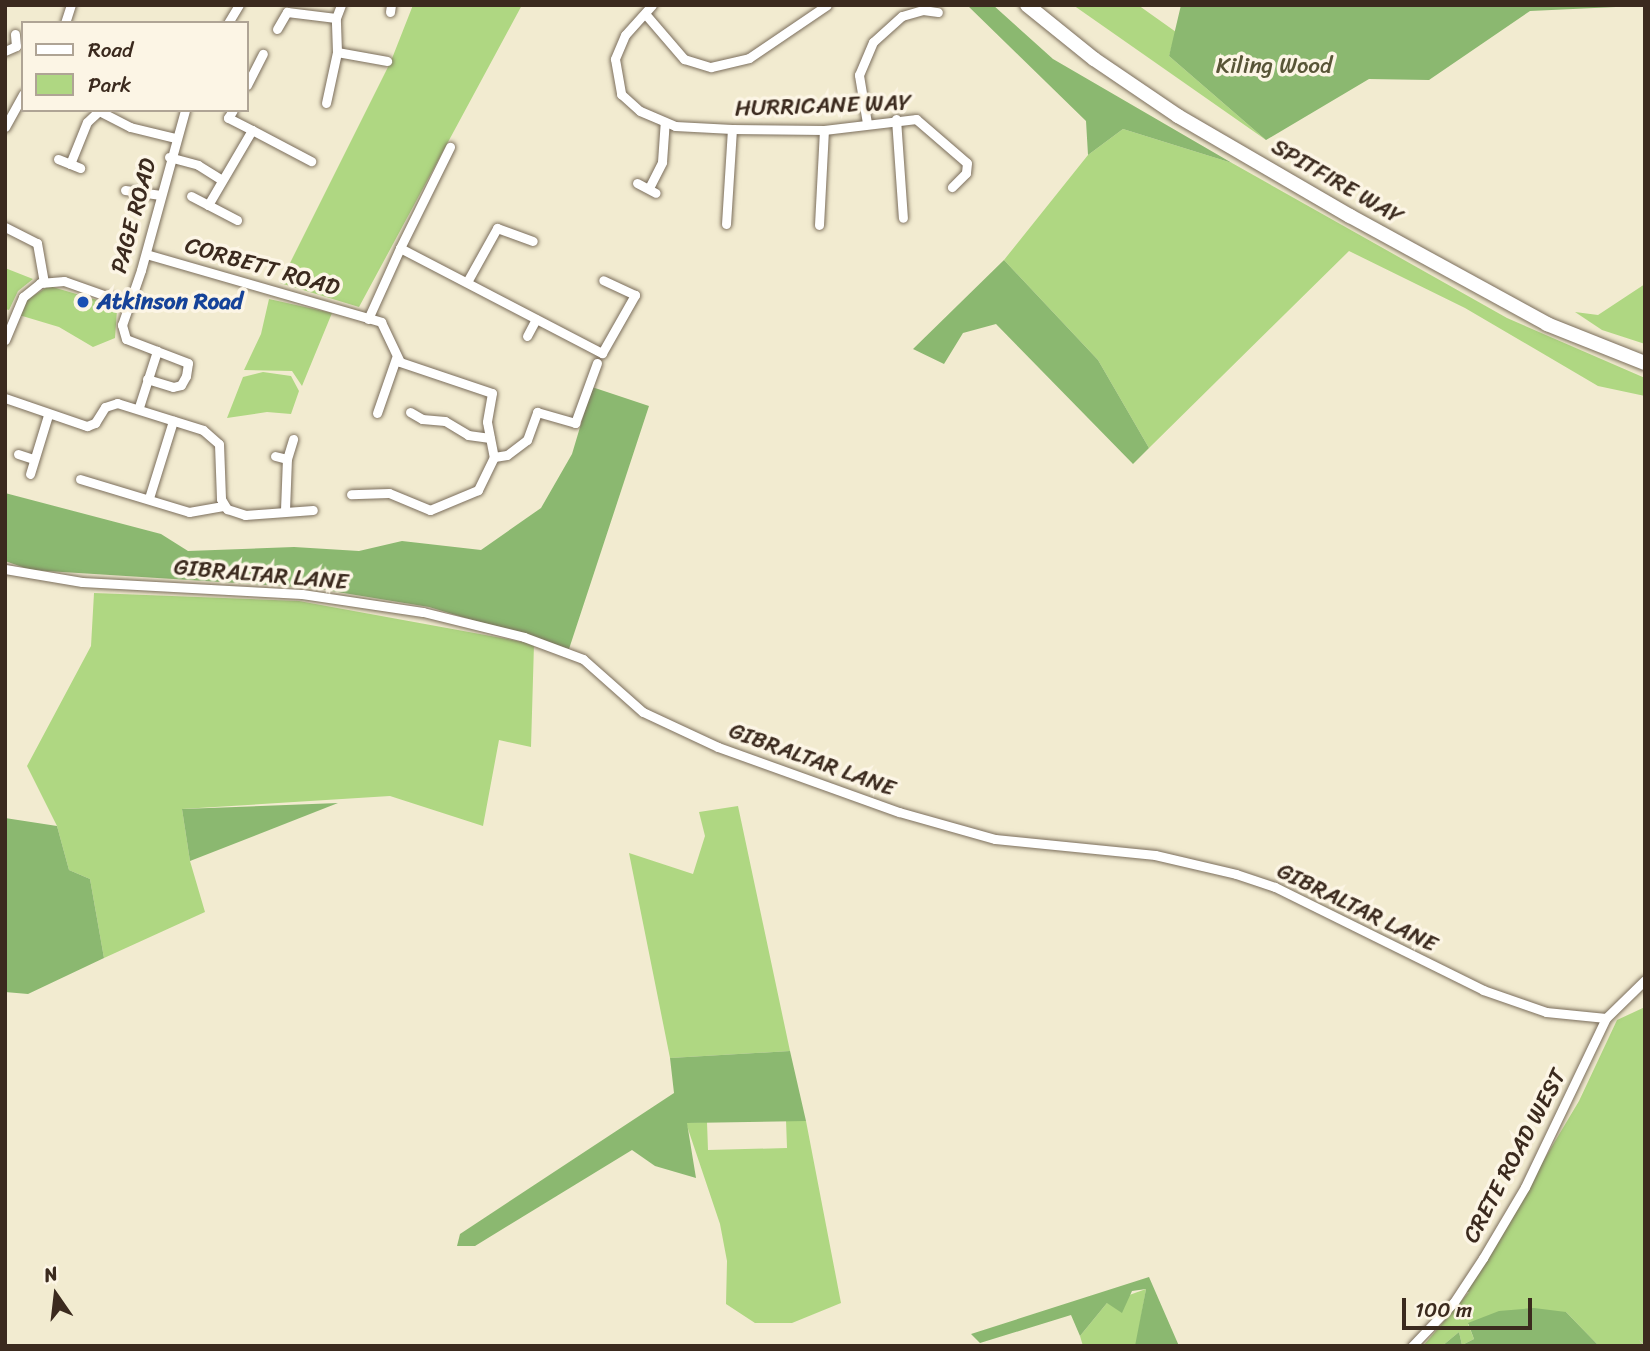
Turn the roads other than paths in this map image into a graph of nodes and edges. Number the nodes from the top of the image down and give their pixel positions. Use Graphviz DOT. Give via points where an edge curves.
graph roads {
  1 [pos="239,5"];
  2 [pos="341,5"];
  3 [pos="652,5"];
  4 [pos="827,5"];
  5 [pos="1027,5"];
  6 [pos="938,12"];
  7 [pos="647,16"];
  8 [pos="336,18"];
  9 [pos="229,21"];
  10 [pos="277,29"];
  11 [pos="15,34"];
  12 [pos="19,48"];
  13 [pos="5,51"];
  14 [pos="337,52"];
  15 [pos="263,54"];
  16 [pos="387,61"];
  17 [pos="248,83"];
  18 [pos="21,98"];
  19 [pos="326,103"];
  20 [pos="98,112"];
  21 [pos="101,112"];
  22 [pos="184,112"];
  23 [pos="232,112"];
  24 [pos="896,119"];
  25 [pos="665,123"];
  26 [pos="867,123"];
  27 [pos="5,127"];
  28 [pos="732,129"];
  29 [pos="252,130"];
  30 [pos="824,130"];
  31 [pos="175,138"];
  32 [pos="450,147"];
  33 [pos="169,157"];
  34 [pos="58,159"];
  35 [pos="311,161"];
  36 [pos="70,164"];
  37 [pos="80,168"];
  38 [pos="222,180"];
  39 [pos="637,183"];
  40 [pos="952,187"];
  41 [pos="125,190"];
  42 [pos="159,195"];
  43 [pos="191,196"];
  44 [pos="208,205"];
  45 [pos="903,218"];
  46 [pos="237,220"];
  47 [pos="726,224"];
  48 [pos="819,225"];
  49 [pos="5,227"];
  50 [pos="533,241"];
  51 [pos="400,248"];
  52 [pos="146,254"];
  53 [pos="603,280"];
  54 [pos="44,282"];
  55 [pos="467,282"];
  56 [pos="129,304"];
  57 [pos="368,319"];
  58 [pos="536,319"];
  59 [pos="527,336"];
  60 [pos="5,340"];
  61 [pos="157,351"];
  62 [pos="396,358"];
  63 [pos="597,363"];
  64 [pos="1645,363"];
  65 [pos="147,379"];
  66 [pos="5,398"];
  67 [pos="139,407"];
  68 [pos="410,412"];
  69 [pos="377,413"];
  70 [pos="47,415"];
  71 [pos="173,421"];
  72 [pos="489,438"];
  73 [pos="293,439"];
  74 [pos="18,454"];
  75 [pos="275,456"];
  76 [pos="494,457"];
  77 [pos="33,459"];
  78 [pos="287,459"];
  79 [pos="30,474"];
  80 [pos="80,479"];
  81 [pos="351,494"];
  82 [pos="149,498"];
  83 [pos="224,506"];
  84 [pos="285,510"];
  85 [pos="313,510"];
  86 [pos="5,569"];
  87 [pos="1645,980"];
  88 [pos="1606,1018"];
  89 [pos="1412,1346"];
  1 -- 9 [label="street"];
  2 -- 8 [label="street"];
  3 -- 7 [label="street, HURRICANE WAY"];
  4 -- 7 [label="street" via="749,58 711,67 684,59"];
  5 -- 64 [label="main road, SPITFIRE WAY" via="1094,59 1178,116 1362,223 1537,319"];
  6 -- 26 [label="street" via="923,10 902,16 873,42 859,75"];
  7 -- 25 [label="street, HURRICANE WAY" via="621,43 615,74 621,94 631,105"];
  8 -- 10 [label="street" via="287,12"];
  8 -- 14 [label="street"];
  11 -- 12 [label="street"];
  12 -- 13 [label="street"];
  14 -- 16 [label="street"];
  14 -- 19 [label="street"];
  15 -- 17 [label="street"];
  18 -- 27 [label="street"];
  20 -- 36 [label="street" via="87,122"];
  21 -- 31 [label="street" via="130,127"];
  22 -- 31 [label="street, PAGE ROAD"];
  23 -- 29 [label="street" via="228,118"];
  24 -- 26 [label="street, HURRICANE WAY"];
  24 -- 40 [label="street, HURRICANE WAY" via="922,121 965,161 966,173"];
  24 -- 45 [label="street"];
  25 -- 28 [label="street, HURRICANE WAY"];
  25 -- 39 [label="street" via="662,162 653,191"];
  26 -- 30 [label="street, HURRICANE WAY"];
  28 -- 30 [label="street, HURRICANE WAY"];
  28 -- 47 [label="street"];
  29 -- 35 [label="street"];
  29 -- 38 [label="street"];
  30 -- 48 [label="street"];
  31 -- 33 [label="street, PAGE ROAD"];
  32 -- 51 [label="street"];
  33 -- 38 [label="street" via="198,165"];
  33 -- 42 [label="street, PAGE ROAD"];
  34 -- 36 [label="street"];
  36 -- 37 [label="street"];
  38 -- 44 [label="street"];
  41 -- 42 [label="street"];
  42 -- 52 [label="street, PAGE ROAD"];
  43 -- 44 [label="street"];
  44 -- 46 [label="street"];
  49 -- 54 [label="street" via="37,243"];
  50 -- 55 [label="street" via="497,228"];
  51 -- 55 [label="street"];
  51 -- 57 [label="street"];
  52 -- 56 [label="street, PAGE ROAD"];
  52 -- 57 [label="street, CORBETT ROAD"];
  53 -- 58 [label="street" via="635,295 602,353"];
  54 -- 56 [label="street" via="64,281"];
  54 -- 60 [label="street" via="23,297"];
  55 -- 58 [label="street"];
  56 -- 61 [label="street, PAGE ROAD" via="123,336"];
  57 -- 62 [label="street" via="388,330"];
  58 -- 59 [label="street"];
  61 -- 65 [label="street"];
  61 -- 65 [label="street, PAGE ROAD" via="188,363 186,376 181,385 173,387"];
  62 -- 69 [label="street"];
  62 -- 72 [label="street" via="489,390 493,399 487,422"];
  63 -- 76 [label="street" via="579,424 537,412 527,440 507,455"];
  65 -- 67 [label="street"];
  66 -- 70 [label="street"];
  67 -- 70 [label="street" via="111,403 87,426"];
  67 -- 71 [label="street"];
  68 -- 72 [label="street" via="422,419 445,421 468,435"];
  70 -- 77 [label="street"];
  71 -- 82 [label="street"];
  71 -- 83 [label="street" via="217,439"];
  72 -- 76 [label="street"];
  73 -- 78 [label="street"];
  74 -- 77 [label="street"];
  75 -- 78 [label="street"];
  76 -- 81 [label="street" via="478,490 435,509 382,492"];
  77 -- 79 [label="street"];
  78 -- 84 [label="street"];
  80 -- 82 [label="street"];
  82 -- 83 [label="street" via="189,512"];
  83 -- 84 [label="street" via="240,514"];
  84 -- 85 [label="street"];
  86 -- 88 [label="street, GIBRALTAR LANE" via="82,582 302,594 423,612 524,637 583,659 625,700 668,724 718,747 899,812 995,839 1155,855 1236,874 1275,887 1483,990 1546,1012"];
  87 -- 88 [label="street, CRETE ROAD WEST"];
  88 -- 89 [label="street, CRETE ROAD WEST" via="1525,1187 1454,1303"];
}
